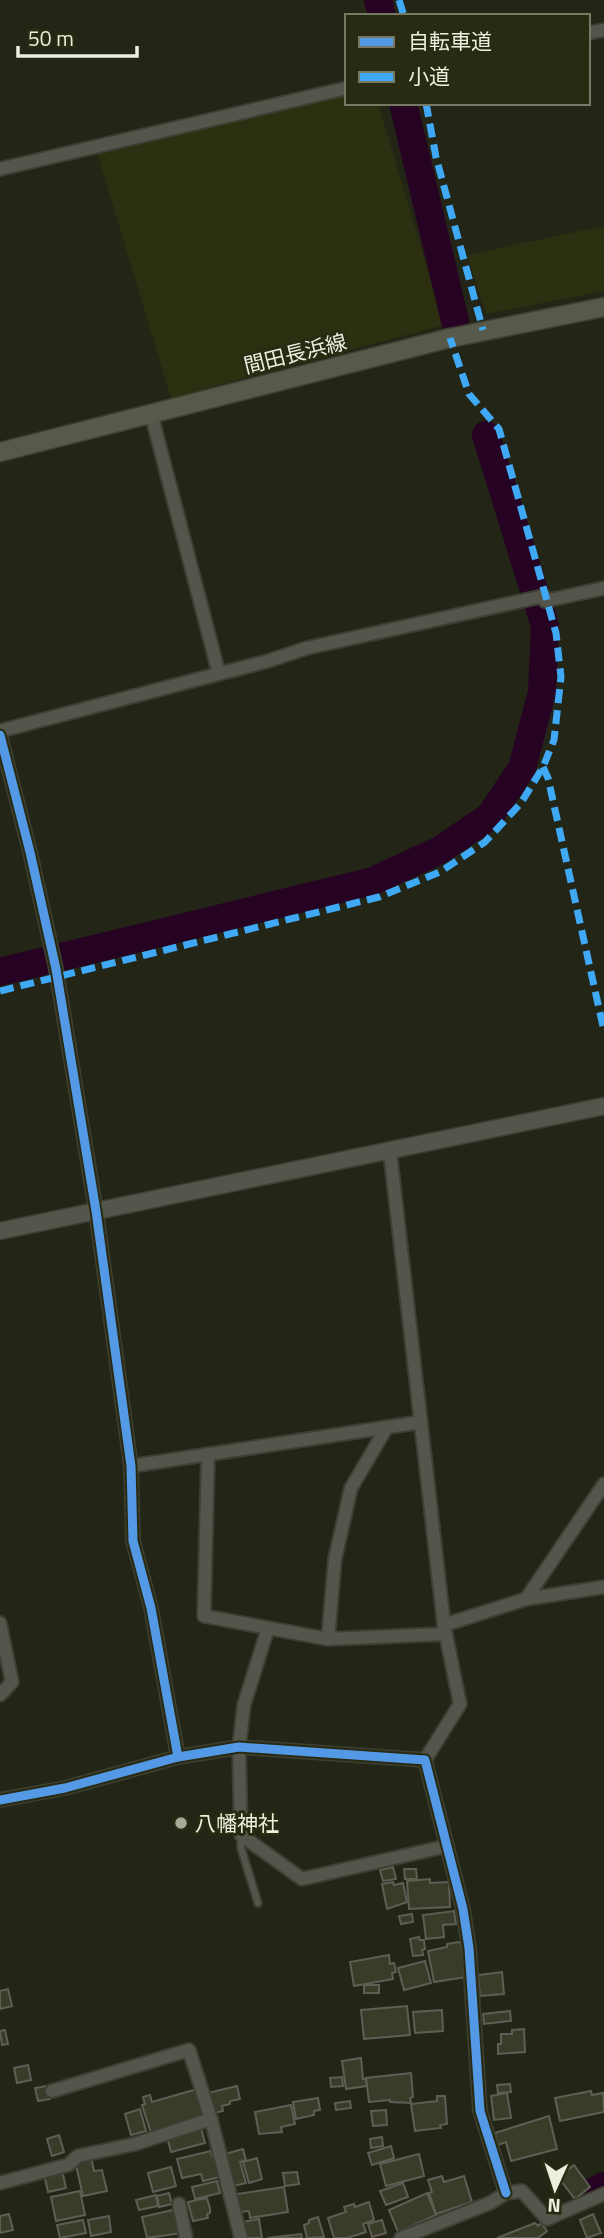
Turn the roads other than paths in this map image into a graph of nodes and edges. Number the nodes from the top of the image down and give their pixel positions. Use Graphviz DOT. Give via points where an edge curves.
graph roads {
  1 [pos="345,88"];
  2 [pos="0,169"];
  3 [pos="604,307"];
  4 [pos="151,413"];
  5 [pos="0,452"];
  6 [pos="604,588"];
  7 [pos="219,674"];
  8 [pos="0,733"];
  9 [pos="604,1106"];
  10 [pos="390,1152"];
  11 [pos="96,1211"];
  12 [pos="0,1231"];
  13 [pos="421,1422"];
  14 [pos="387,1427"];
  15 [pos="208,1454"];
  16 [pos="131,1466"];
  17 [pos="604,1484"];
  18 [pos="604,1587"];
  19 [pos="526,1599"];
  20 [pos="0,1622"];
  21 [pos="268,1628"];
  22 [pos="445,1629"];
  23 [pos="328,1639"];
  24 [pos="0,1695"];
  25 [pos="239,1747"];
  26 [pos="178,1757"];
  27 [pos="425,1760"];
  28 [pos="0,1800"];
  29 [pos="241,1835"];
  30 [pos="447,1846"];
  31 [pos="258,1903"];
  32 [pos="52,2091"];
  33 [pos="211,2119"];
  34 [pos="0,2183"];
  35 [pos="506,2193"];
  36 [pos="604,2194"];
  37 [pos="179,2204"];
  38 [pos="186,2238"];
  39 [pos="241,2238"];
  40 [pos="401,2238"];
  1 -- 2 [label="street"];
  3 -- 4 [label="main road, 間田長浜線" via="450,338"];
  4 -- 5 [label="main road, 間田長浜線"];
  4 -- 7 [label="street"];
  6 -- 7 [label="street" via="307,648"];
  7 -- 8 [label="street"];
  8 -- 11 [label="street" via="56,969"];
  9 -- 10 [label="street"];
  10 -- 11 [label="street"];
  10 -- 13 [label="street"];
  11 -- 12 [label="street"];
  11 -- 16 [label="street"];
  13 -- 14 [label="street"];
  13 -- 22 [label="street"];
  14 -- 15 [label="street"];
  14 -- 23 [label="street" via="351,1488 335,1559"];
  15 -- 16 [label="street"];
  15 -- 21 [label="street" via="204,1616"];
  16 -- 26 [label="street" via="133,1541 152,1608"];
  17 -- 19 [label="street"];
  18 -- 19 [label="street"];
  19 -- 22 [label="street"];
  20 -- 24 [label="street" via="12,1682"];
  21 -- 23 [label="street"];
  21 -- 25 [label="street" via="244,1706"];
  22 -- 23 [label="street"];
  22 -- 27 [label="street" via="460,1704"];
  25 -- 26 [label="street"];
  25 -- 27 [label="street"];
  25 -- 29 [label="street"];
  26 -- 28 [label="street" via="65,1788"];
  27 -- 30 [label="street"];
  29 -- 30 [label="street" via="302,1879"];
  29 -- 31 [label="lane"];
  30 -- 35 [label="street" via="469,1948 480,2111"];
  32 -- 33 [label="street" via="189,2050"];
  33 -- 34 [label="street"];
  33 -- 39 [label="street"];
  35 -- 36 [label="street" via="522,2192 547,2219"];
  35 -- 40 [label="street"];
  37 -- 38 [label="street"];
}
